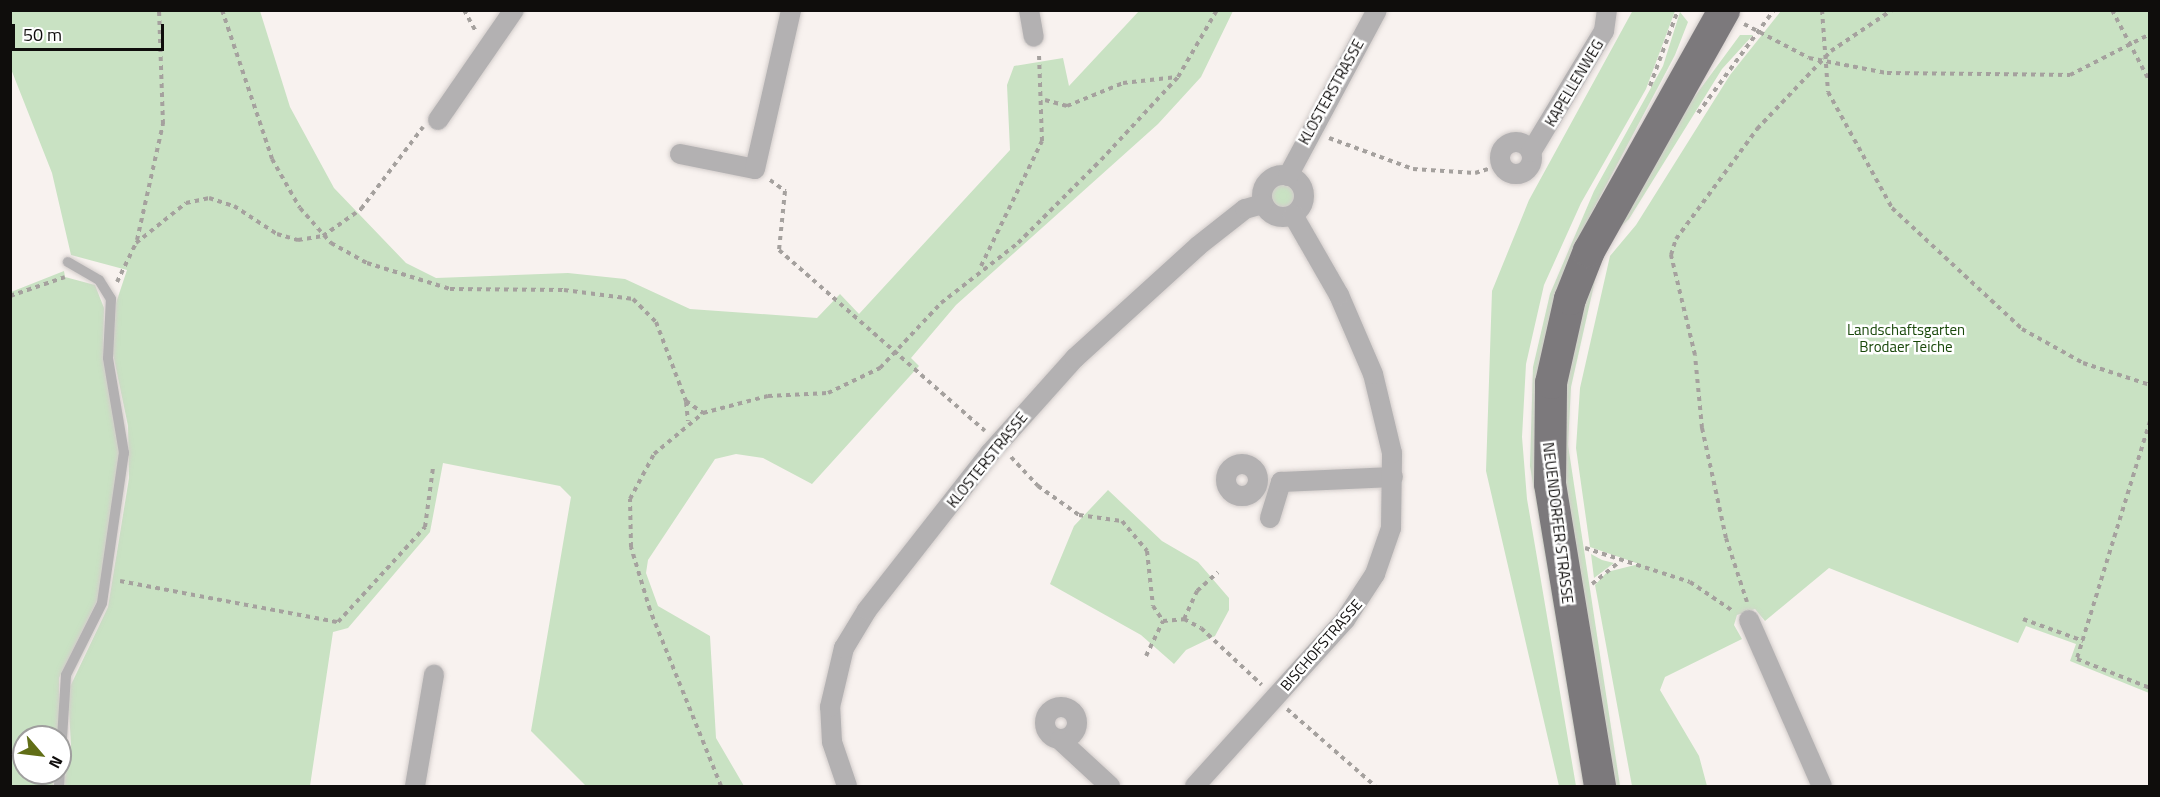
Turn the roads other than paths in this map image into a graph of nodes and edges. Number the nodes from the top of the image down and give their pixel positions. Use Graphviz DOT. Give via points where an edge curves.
graph roads {
  1 [pos="514,10"];
  2 [pos="791,10"];
  3 [pos="1029,10"];
  4 [pos="1377,10"];
  5 [pos="1607,10"];
  6 [pos="1723,11"];
  7 [pos="1034,37"];
  8 [pos="438,120"];
  9 [pos="680,154"];
  10 [pos="1501,165"];
  11 [pos="1288,176"];
  12 [pos="1263,204"];
  13 [pos="1293,215"];
  14 [pos="72,264"];
  15 [pos="1393,477"];
  16 [pos="1258,482"];
  17 [pos="1281,482"];
  18 [pos="1270,518"];
  19 [pos="1749,620"];
  20 [pos="434,675"];
  21 [pos="1060,740"];
  22 [pos="59,786"];
  23 [pos="415,786"];
  24 [pos="847,786"];
  25 [pos="1110,786"];
  26 [pos="1195,786"];
  27 [pos="1600,786"];
  28 [pos="1822,786"];
  1 -- 8 [label="street"];
  2 -- 9 [label="street" via="756,169"];
  3 -- 7 [label="street"];
  4 -- 11 [label="street, KLOSTERSTRASSE"];
  5 -- 10 [label="street, KAPELLENWEG" via="1604,31 1531,152 1524,172 1509,173"];
  6 -- 27 [label="main road, NEUENDORFER STRASSE" via="1589,251 1551,383 1550,484"];
  11 -- 12 [label="street" via="1268,182"];
  11 -- 13 [label="street" via="1299,183 1304,197"];
  12 -- 13 [label="street" via="1272,215"];
  12 -- 24 [label="street, KLOSTERSTRASSE" via="1245,209 1198,246 1075,358 990,453 867,610 844,648 830,707 832,742"];
  13 -- 15 [label="street, BISCHOFSTRASSE" via="1358,334 1385,416"];
  14 -- 22 [label="lane" via="99,280 111,299 108,358 124,453 107,579 94,621 66,675"];
  15 -- 17 [label="street"];
  15 -- 26 [label="street, BISCHOFSTRASSE" via="1392,528 1375,574 1345,620"];
  16 -- 17 [label="street"];
  17 -- 18 [label="street"];
  19 -- 28 [label="street"];
  20 -- 23 [label="street"];
  21 -- 25 [label="street"];
}
